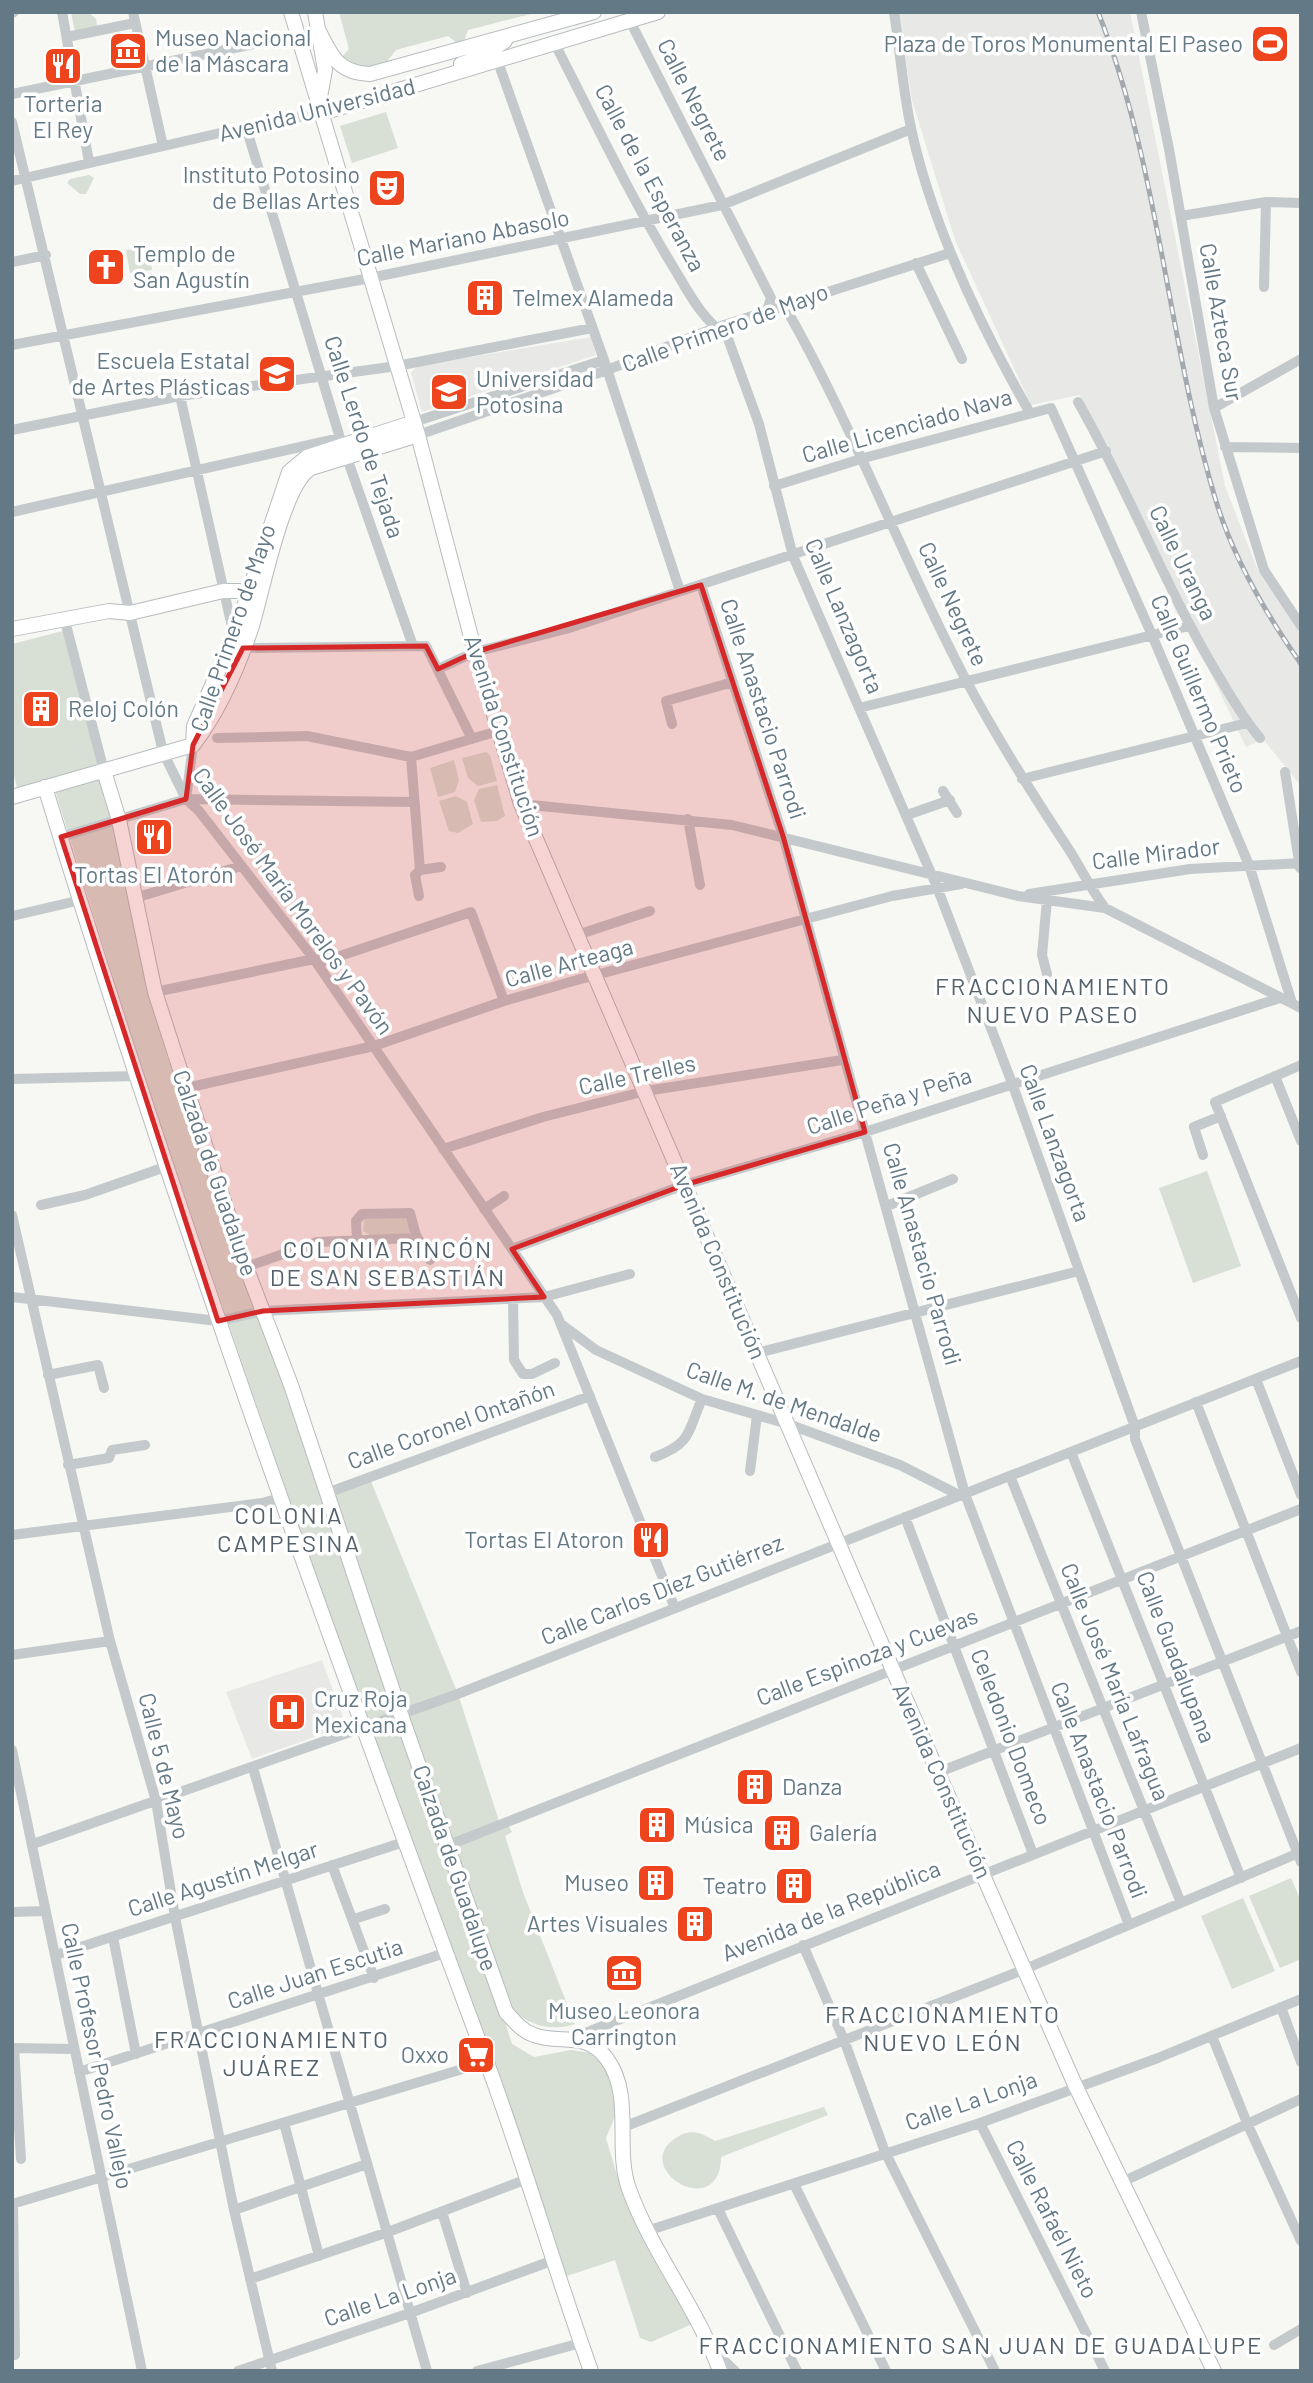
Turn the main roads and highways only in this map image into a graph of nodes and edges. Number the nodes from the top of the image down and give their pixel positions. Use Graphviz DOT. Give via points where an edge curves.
graph roads {
  1 [pos="291,12"];
  2 [pos="315,12"];
  3 [pos="594,12"];
  4 [pos="658,12"];
  5 [pos="519,31"];
  6 [pos="320,33"];
  7 [pos="420,85"];
  8 [pos="320,107"];
  9 [pos="416,429"];
  10 [pos="253,591"];
  11 [pos="13,625"];
  12 [pos="104,771"];
  13 [pos="45,787"];
  14 [pos="13,795"];
  15 [pos="591,2371"];
  16 [pos="720,2371"];
  17 [pos="1214,2371"];
  1 -- 8 [label="main road, Avenida Constitución"];
  2 -- 6 [label="main road"];
  3 -- 5 [label="main road, Avenida Universidad"];
  4 -- 7 [label="main road, Avenida Universidad"];
  5 -- 6 [label="main road, Avenida Universidad" via="370,74 344,69 334,61"];
  5 -- 7 [label="main road" via="478,58 433,74"];
  6 -- 8 [label="main road" via="325,70"];
  7 -- 8 [label="main road, Avenida Universidad"];
  8 -- 9 [label="main road, Avenida Constitución"];
  9 -- 10 [label="main road, Calle Primero de Mayo" via="343,446 297,471"];
  9 -- 17 [label="main road, Avenida Constitución" via="521,804 1076,2087"];
  10 -- 11 [label="main road" via="223,591 130,613 109,611 65,621"];
  10 -- 12 [label="main road, Calle Primero de Mayo" via="238,642 194,726 193,745"];
  12 -- 13 [label="main road"];
  12 -- 16 [label="main road, Calzada de Guadalupe" via="119,820 155,992 186,1088 506,2012 535,2036 573,2038 606,2057 621,2093 629,2188"];
  13 -- 14 [label="main road"];
  13 -- 15 [label="main road, Calzada de Guadalupe" via="218,1321 486,2062"];
}
